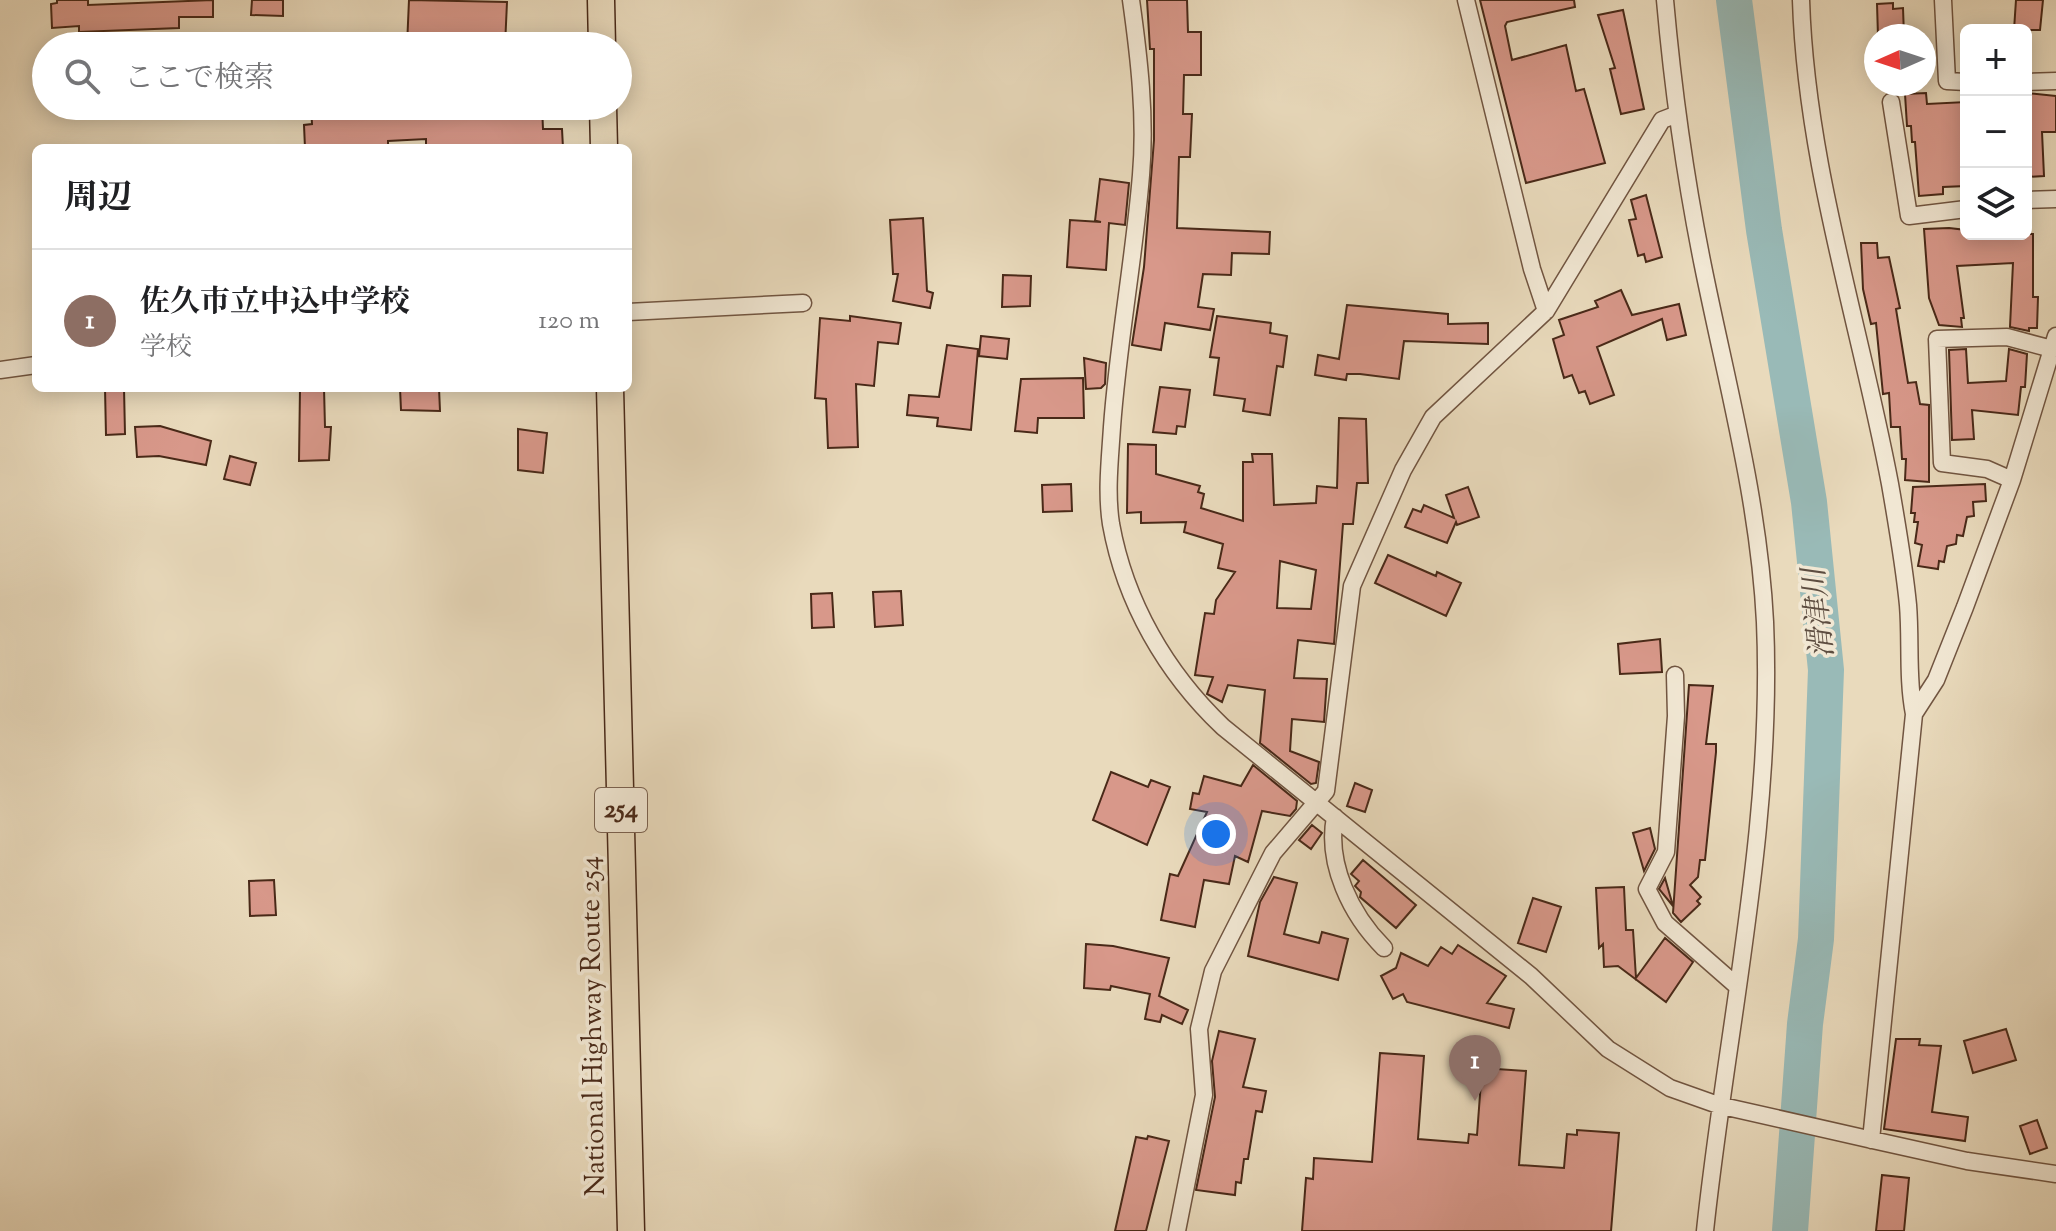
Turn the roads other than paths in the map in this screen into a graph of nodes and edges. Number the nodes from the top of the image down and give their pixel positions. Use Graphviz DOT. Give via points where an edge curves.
graph roads {
  1 [pos="601,0"];
  2 [pos="1131,0"];
  3 [pos="1466,0"];
  4 [pos="1665,0"];
  5 [pos="1801,0"];
  6 [pos="1943,0"];
  7 [pos="602,32"];
  8 [pos="2056,81"];
  9 [pos="1960,82"];
  10 [pos="2032,82"];
  11 [pos="1891,102"];
  12 [pos="1675,115"];
  13 [pos="603,120"];
  14 [pos="604,144"];
  15 [pos="2056,199"];
  16 [pos="2032,200"];
  17 [pos="1960,210"];
  18 [pos="803,303"];
  19 [pos="1546,311"];
  20 [pos="632,312"];
  21 [pos="2054,342"];
  22 [pos="32,366"];
  23 [pos="0,370"];
  24 [pos="610,392"];
  25 [pos="2012,480"];
  26 [pos="1675,675"];
  27 [pos="1914,714"];
  28 [pos="1319,803"];
  29 [pos="1335,817"];
  30 [pos="1384,948"];
  31 [pos="1738,987"];
  32 [pos="1721,1106"];
  33 [pos="1869,1140"];
  34 [pos="2056,1174"];
  35 [pos="631,1231"];
  36 [pos="1177,1231"];
  37 [pos="1705,1231"];
  1 -- 7 [label="highway"];
  2 -- 28 [label="street" via="1142,170 1117,357 1109,486 1114,534 1130,592 1178,678 1223,727"];
  3 -- 19 [label="street"];
  4 -- 12 [label="street"];
  5 -- 27 [label="street" via="1829,210 1898,528"];
  6 -- 9 [label="street" via="1947,81"];
  8 -- 10 [label="street"];
  11 -- 17 [label="street" via="1909,216"];
  12 -- 19 [label="street" via="1662,120"];
  12 -- 31 [label="street" via="1757,522 1765,623 1765,704"];
  13 -- 14 [label="highway"];
  15 -- 16 [label="street"];
  18 -- 20 [label="street"];
  19 -- 28 [label="street" via="1433,417 1403,470 1352,586 1332,720 1329,780"];
  21 -- 25 [label="street"];
  21 -- 25 [label="street" via="1937,339 1942,463 1987,469"];
  22 -- 23 [label="street"];
  24 -- 35 [label="highway, National Highway Route 254 / 254"];
  25 -- 27 [label="street" via="1936,680"];
  26 -- 31 [label="street" via="1666,852 1647,889 1665,923"];
  27 -- 33 [label="street"];
  28 -- 29 [label="street"];
  28 -- 36 [label="street" via="1296,822 1273,853 1213,971 1199,1029 1204,1095"];
  29 -- 30 [label="street" via="1335,860 1363,927"];
  29 -- 32 [label="street" via="1531,976 1608,1049 1670,1088"];
  31 -- 32 [label="street"];
  32 -- 33 [label="street"];
  32 -- 37 [label="street"];
  33 -- 34 [label="street"];
}
